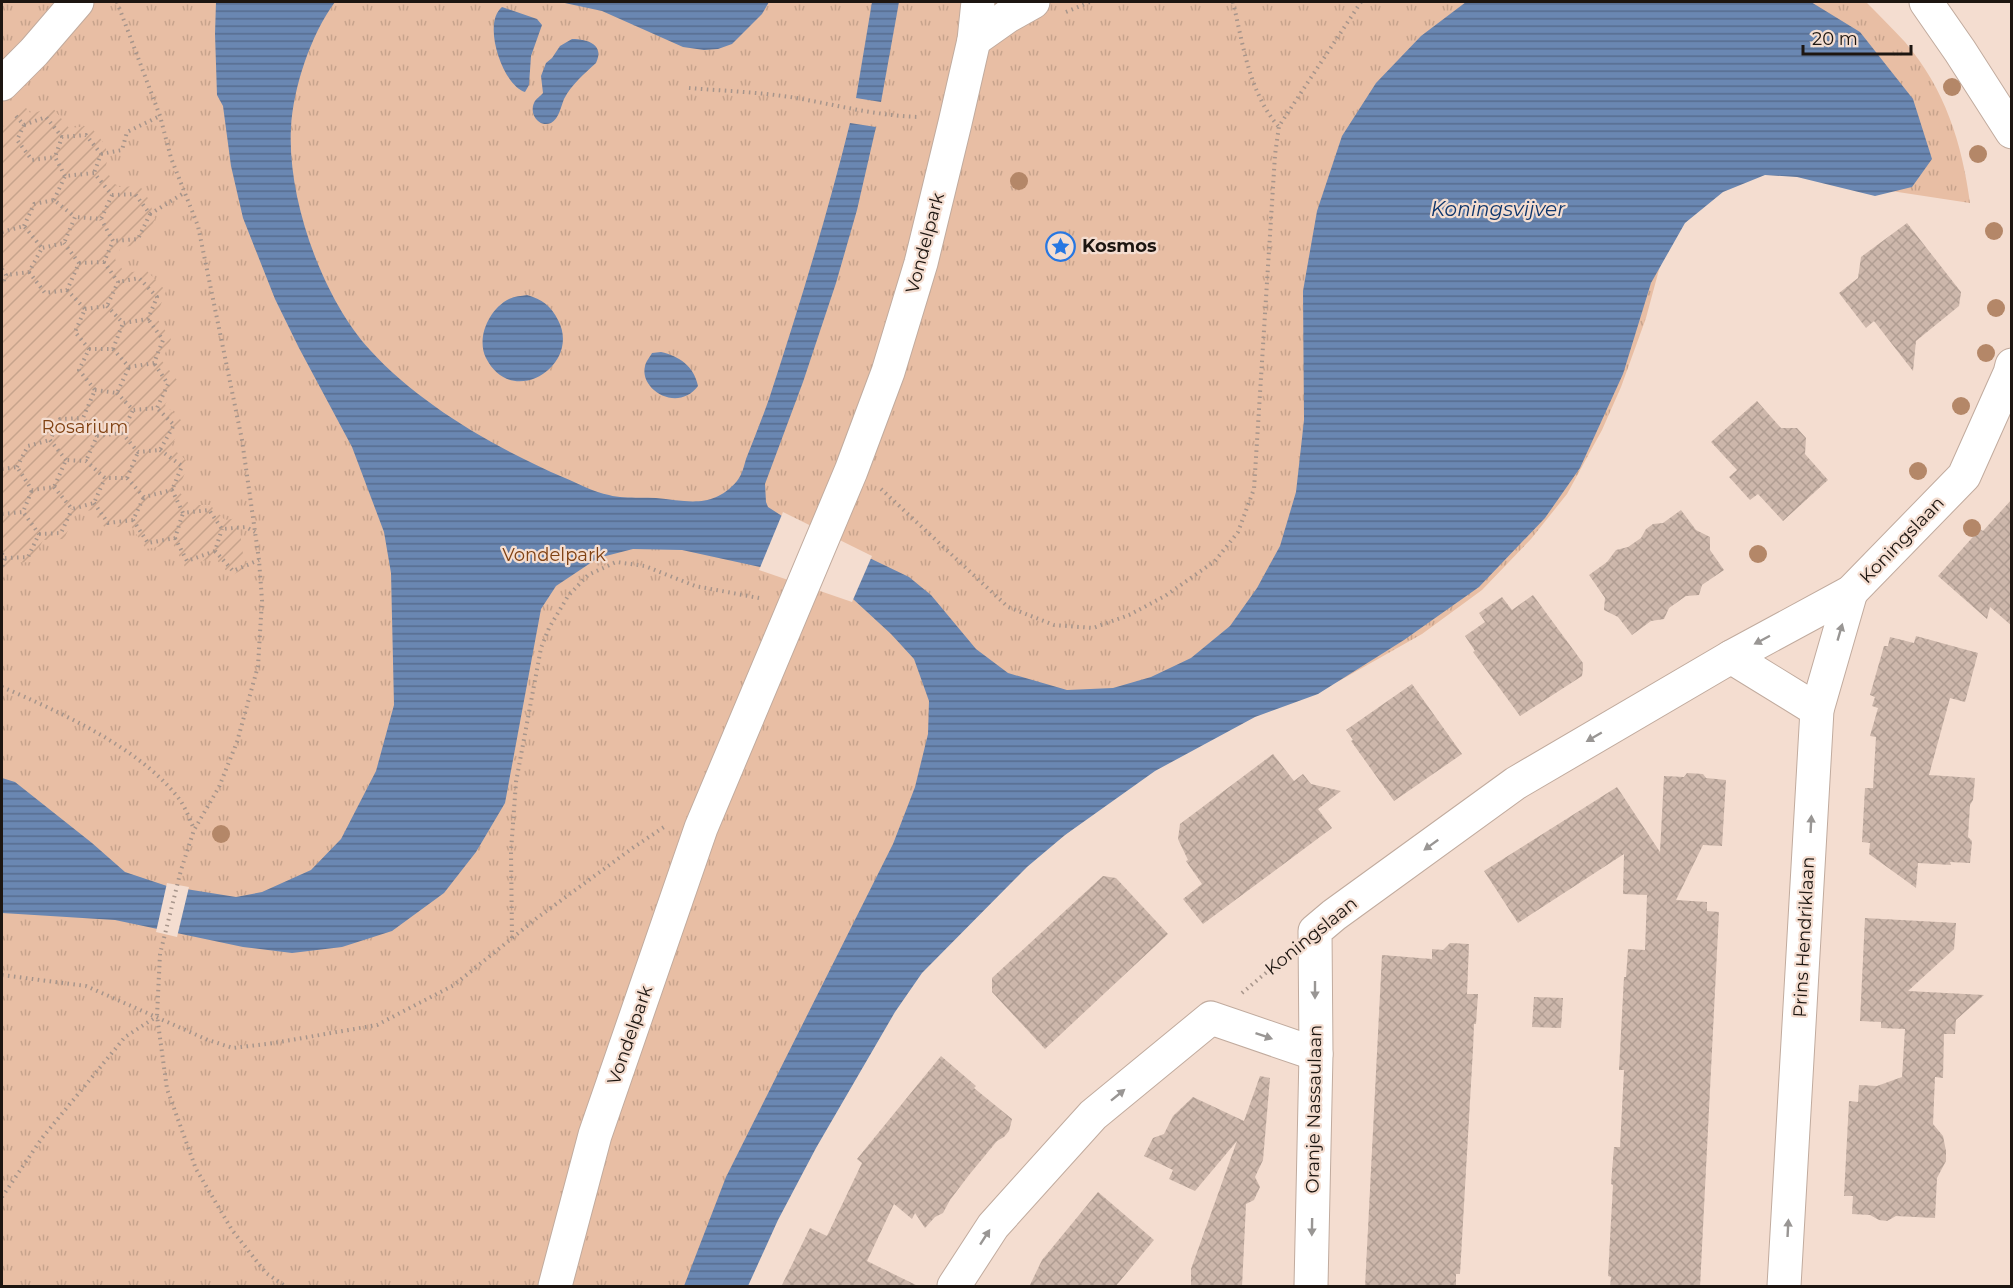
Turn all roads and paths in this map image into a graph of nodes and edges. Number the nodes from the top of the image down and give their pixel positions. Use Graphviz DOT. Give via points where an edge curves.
graph roads {
  1 [pos="77,2"];
  2 [pos="117,2"];
  3 [pos="978,2"];
  4 [pos="1033,2"];
  5 [pos="1233,2"];
  6 [pos="1361,2"];
  7 [pos="1926,2"];
  8 [pos="974,40"];
  9 [pos="689,88"];
  10 [pos="7,98"];
  11 [pos="160,116"];
  12 [pos="926,117"];
  13 [pos="24,125"];
  14 [pos="1279,126"];
  15 [pos="2012,132"];
  16 [pos="62,137"];
  17 [pos="101,154"];
  18 [pos="55,157"];
  19 [pos="94,173"];
  20 [pos="65,176"];
  21 [pos="184,193"];
  22 [pos="112,195"];
  23 [pos="54,200"];
  24 [pos="150,214"];
  25 [pos="75,217"];
  26 [pos="101,219"];
  27 [pos="24,226"];
  28 [pos="2,232"];
  29 [pos="113,240"];
  30 [pos="64,243"];
  31 [pos="42,248"];
  32 [pos="104,262"];
  33 [pos="79,263"];
  34 [pos="2,270"];
  35 [pos="29,272"];
  36 [pos="6,275"];
  37 [pos="118,282"];
  38 [pos="2,285"];
  39 [pos="67,290"];
  40 [pos="107,306"];
  41 [pos="86,309"];
  42 [pos="148,319"];
  43 [pos="123,323"];
  44 [pos="89,349"];
  45 [pos="112,349"];
  46 [pos="154,363"];
  47 [pos="2012,365"];
  48 [pos="129,367"];
  49 [pos="95,390"];
  50 [pos="117,393"];
  51 [pos="157,408"];
  52 [pos="133,410"];
  53 [pos="83,418"];
  54 [pos="122,433"];
  55 [pos="97,436"];
  56 [pos="50,440"];
  57 [pos="160,450"];
  58 [pos="138,452"];
  59 [pos="66,460"];
  60 [pos="86,460"];
  61 [pos="17,467"];
  62 [pos="2,469"];
  63 [pos="851,471"];
  64 [pos="105,478"];
  65 [pos="128,478"];
  66 [pos="54,487"];
  67 [pos="32,490"];
  68 [pos="172,490"];
  69 [pos="144,497"];
  70 [pos="94,503"];
  71 [pos="72,509"];
  72 [pos="23,512"];
  73 [pos="183,513"];
  74 [pos="2,514"];
  75 [pos="133,520"];
  76 [pos="222,529"];
  77 [pos="256,532"];
  78 [pos="39,534"];
  79 [pos="175,538"];
  80 [pos="215,551"];
  81 [pos="2,554"];
  82 [pos="5,558"];
  83 [pos="259,560"];
  84 [pos="2,567"];
  85 [pos="1851,592"];
  86 [pos="781,599"];
  87 [pos="1731,657"];
  88 [pos="2,687"];
  89 [pos="1817,710"];
  90 [pos="701,828"];
  91 [pos="194,830"];
  92 [pos="1315,931"];
  93 [pos="512,938"];
  94 [pos="2,975"];
  95 [pos="157,1016"];
  96 [pos="1212,1018"];
  97 [pos="1316,1054"];
  98 [pos="2,1197"];
  99 [pos="285,1287"];
  100 [pos="555,1287"];
  101 [pos="954,1287"];
  102 [pos="1311,1287"];
  103 [pos="1784,1287"];
  1 -- 10 [label="street" via="34,52"];
  2 -- 11 [label="path"];
  3 -- 8 [label="street, Vondelpark"];
  4 -- 8 [label="street"];
  5 -- 14 [label="path" via="1249,70 1268,114"];
  6 -- 14 [label="path"];
  7 -- 15 [label="street"];
  8 -- 63 [label="street, Vondelpark" via="921,263 888,372"];
  9 -- 12 [label="path" via="794,98 876,114"];
  10 -- 13 [label="path"];
  11 -- 17 [label="path" via="127,132 122,150"];
  11 -- 21 [label="path"];
  13 -- 16 [label="path" via="46,117"];
  13 -- 18 [label="path" via="17,140 32,160"];
  14 -- 63 [label="path" via="1254,489 1238,532 1215,561 1165,596 1129,615 1093,628 1054,625 1008,608 875,483"];
  16 -- 17 [label="path" via="86,135"];
  16 -- 18 [label="path"];
  17 -- 19 [label="path"];
  18 -- 20 [label="path"];
  19 -- 20 [label="path"];
  19 -- 22 [label="path"];
  20 -- 23 [label="path"];
  21 -- 24 [label="path"];
  21 -- 77 [label="path" via="198,226 242,440"];
  22 -- 24 [label="path" via="135,194"];
  22 -- 26 [label="path"];
  23 -- 25 [label="path"];
  23 -- 27 [label="path" via="34,204"];
  24 -- 29 [label="path" via="138,239"];
  25 -- 26 [label="path"];
  25 -- 30 [label="path"];
  26 -- 29 [label="path"];
  27 -- 28 [label="path"];
  27 -- 31 [label="path"];
  29 -- 32 [label="path"];
  30 -- 31 [label="path"];
  30 -- 33 [label="path"];
  31 -- 35 [label="path"];
  32 -- 33 [label="path"];
  32 -- 37 [label="path"];
  33 -- 39 [label="path"];
  34 -- 36 [label="path"];
  35 -- 36 [label="path"];
  35 -- 39 [label="path" via="45,293"];
  36 -- 38 [label="path"];
  37 -- 40 [label="path"];
  37 -- 42 [label="path" via="139,278 156,297"];
  39 -- 41 [label="path"];
  40 -- 41 [label="path"];
  40 -- 43 [label="path"];
  41 -- 44 [label="path" via="75,332"];
  42 -- 43 [label="path"];
  42 -- 46 [label="path" via="163,340"];
  43 -- 45 [label="path"];
  44 -- 45 [label="path"];
  44 -- 49 [label="path" via="79,370"];
  45 -- 48 [label="path"];
  46 -- 48 [label="path"];
  46 -- 51 [label="path" via="168,384"];
  47 -- 85 [label="street, Koningslaan" via="1964,476"];
  48 -- 50 [label="path"];
  49 -- 50 [label="path"];
  49 -- 53 [label="path"];
  50 -- 52 [label="path"];
  51 -- 52 [label="path"];
  51 -- 57 [label="path" via="174,425"];
  52 -- 54 [label="path"];
  53 -- 55 [label="path"];
  53 -- 56 [label="path" via="60,419"];
  54 -- 55 [label="path"];
  54 -- 58 [label="path"];
  55 -- 60 [label="path"];
  56 -- 59 [label="path"];
  56 -- 61 [label="path" via="28,446"];
  57 -- 58 [label="path"];
  57 -- 68 [label="path" via="182,466"];
  58 -- 65 [label="path"];
  59 -- 60 [label="path"];
  59 -- 66 [label="path"];
  60 -- 64 [label="path"];
  61 -- 62 [label="path"];
  61 -- 67 [label="path"];
  63 -- 86 [label="street, Vondelpark" via="827,526"];
  64 -- 65 [label="path"];
  64 -- 70 [label="path"];
  65 -- 69 [label="path"];
  66 -- 67 [label="path"];
  66 -- 71 [label="path"];
  67 -- 72 [label="path"];
  68 -- 69 [label="path"];
  68 -- 73 [label="path"];
  69 -- 75 [label="path"];
  70 -- 71 [label="path"];
  70 -- 75 [label="path" via="108,524"];
  71 -- 78 [label="path" via="61,533"];
  72 -- 74 [label="path"];
  72 -- 78 [label="path"];
  73 -- 76 [label="path" via="208,510"];
  73 -- 79 [label="path"];
  75 -- 79 [label="path" via="148,543"];
  76 -- 77 [label="path" via="246,527"];
  76 -- 80 [label="path"];
  77 -- 83 [label="path"];
  78 -- 82 [label="path" via="28,557"];
  79 -- 80 [label="path" via="187,561"];
  80 -- 83 [label="path" via="233,571"];
  81 -- 82 [label="path"];
  82 -- 84 [label="path"];
  83 -- 91 [label="path" via="262,600 258,666 237,742 219,787"];
  85 -- 87 [label="street, Koningslaan, one-way"];
  89 -- 85 [label="street, Prins Hendriklaan, one-way"];
  86 -- 90 [label="street, Vondelpark"];
  86 -- 93 [label="path" via="695,586 645,566 616,562 588,575 568,596 541,648 516,782"];
  87 -- 89 [label="street"];
  87 -- 92 [label="street, Koningslaan, one-way" via="1516,783"];
  88 -- 91 [label="path" via="76,722 129,753 160,778 181,802"];
  103 -- 89 [label="street, Prins Hendriklaan, one-way"];
  90 -- 93 [label="path" via="672,822"];
  90 -- 100 [label="street, Vondelpark" via="596,1135"];
  91 -- 95 [label="path" via="160,954"];
  92 -- 96 [label="path, Koningslaan"];
  92 -- 97 [label="street, Oranje Nassaulaan, one-way"];
  93 -- 95 [label="path" via="454,986 376,1025 234,1048"];
  94 -- 95 [label="path" via="86,986"];
  95 -- 98 [label="path" via="125,1037 42,1138"];
  95 -- 99 [label="path" via="166,1089 196,1169 232,1230 266,1273"];
  96 -- 97 [label="street, one-way"];
  101 -- 96 [label="street, one-way" via="993,1226 1093,1115"];
  97 -- 102 [label="street, Oranje Nassaulaan, one-way"];
}
